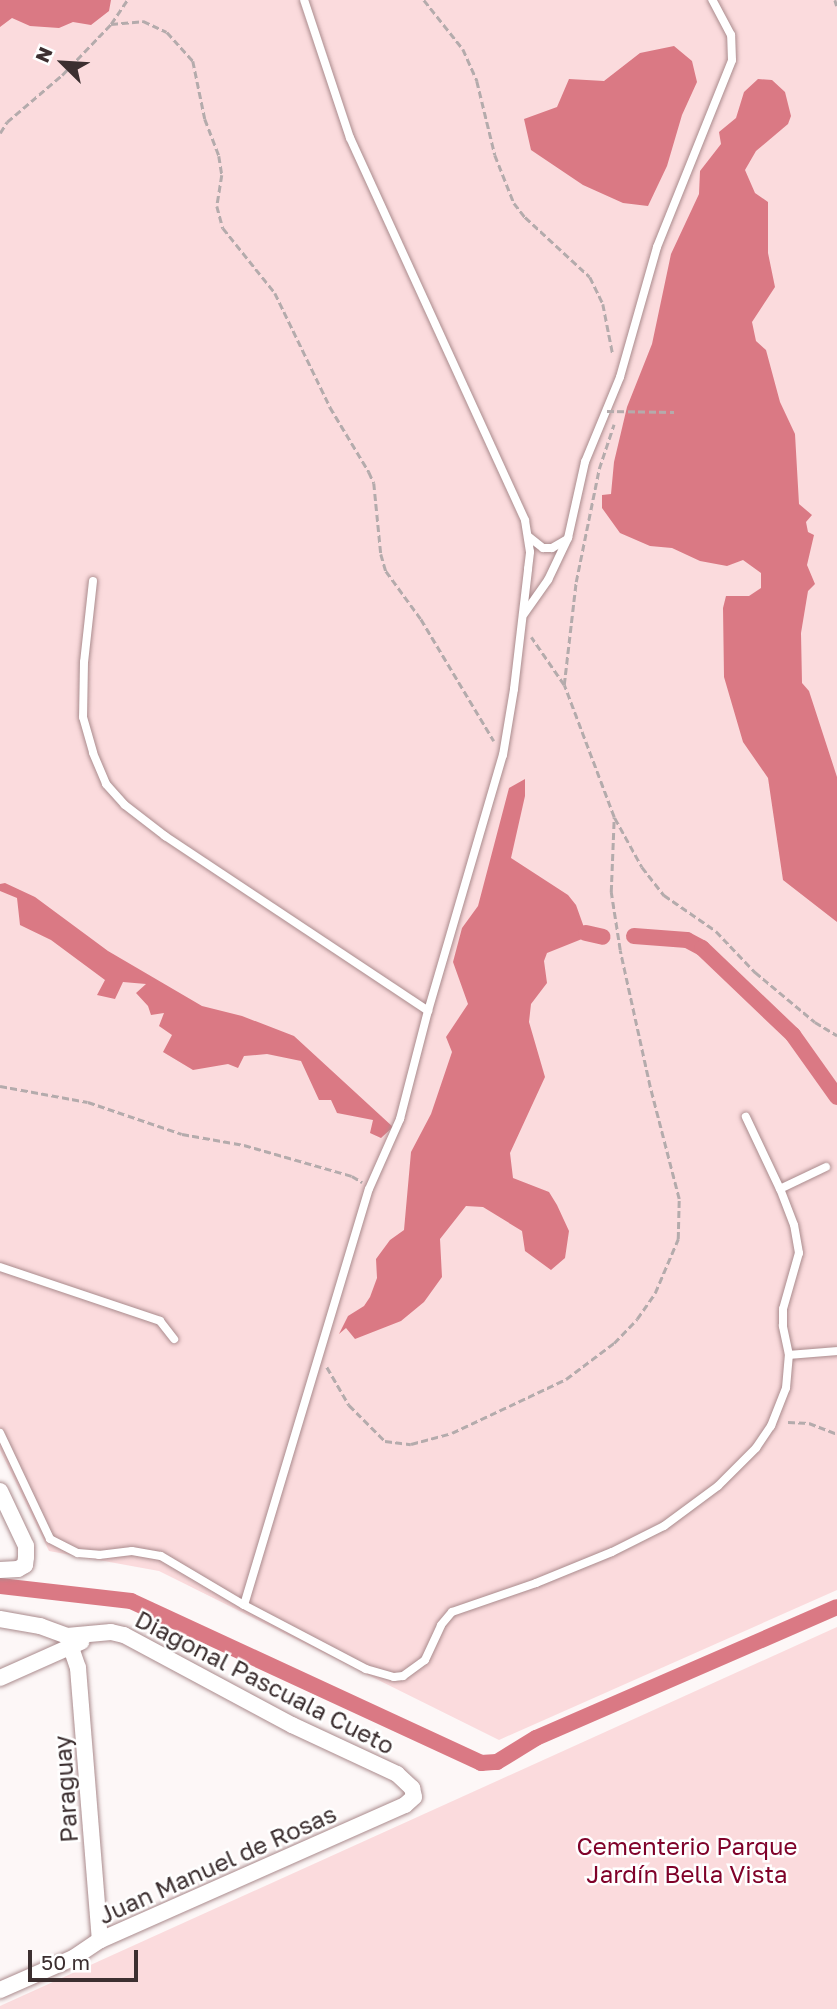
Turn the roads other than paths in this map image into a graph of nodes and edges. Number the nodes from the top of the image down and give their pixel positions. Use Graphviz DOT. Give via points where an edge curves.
graph roads {
  1 [pos="304,0"];
  2 [pos="712,0"];
  3 [pos="528,537"];
  4 [pos="568,537"];
  5 [pos="93,581"];
  6 [pos="524,614"];
  7 [pos="428,1011"];
  8 [pos="746,1117"];
  9 [pos="826,1167"];
  10 [pos="780,1189"];
  11 [pos="0,1267"];
  12 [pos="174,1339"];
  13 [pos="837,1351"];
  14 [pos="789,1355"];
  15 [pos="0,1433"];
  16 [pos="0,1491"];
  17 [pos="0,1570"];
  18 [pos="244,1605"];
  19 [pos="0,1619"];
  20 [pos="69,1642"];
  21 [pos="0,1678"];
  22 [pos="414,1797"];
  23 [pos="100,1940"];
  24 [pos="0,1990"];
  1 -- 3 [label="lane" via="350,138 525,520"];
  2 -- 4 [label="lane" via="731,35 732,60 657,247 620,377 585,462"];
  3 -- 4 [label="lane" via="543,548 561,544"];
  3 -- 6 [label="lane"];
  4 -- 6 [label="lane" via="548,580"];
  5 -- 7 [label="lane" via="83,717 106,784 165,836"];
  6 -- 7 [label="lane" via="503,755"];
  7 -- 18 [label="lane" via="400,1119 369,1189"];
  8 -- 10 [label="lane"];
  9 -- 10 [label="lane"];
  10 -- 14 [label="lane" via="798,1242 796,1268 783,1309"];
  11 -- 12 [label="lane" via="160,1321"];
  13 -- 14 [label="lane"];
  14 -- 18 [label="lane" via="786,1388 771,1426 718,1486 664,1526 612,1552 452,1612 414,1671 394,1677 366,1669"];
  15 -- 18 [label="lane" via="50,1539 78,1553 132,1551 161,1556"];
  16 -- 17 [label="street" via="26,1546 25,1565 18,1570"];
  19 -- 20 [label="street" via="40,1626"];
  20 -- 21 [label="street"];
  20 -- 22 [label="street, Diagonal Pascuala Cueto" via="98,1633 124,1634 292,1725 397,1774 412,1787"];
  20 -- 23 [label="street, Paraguay" via="78,1668"];
  22 -- 23 [label="street, Juan Manuel de Rosas" via="392,1811"];
  23 -- 24 [label="street, Juan Manuel de Rosas" via="73,1958"];
}
